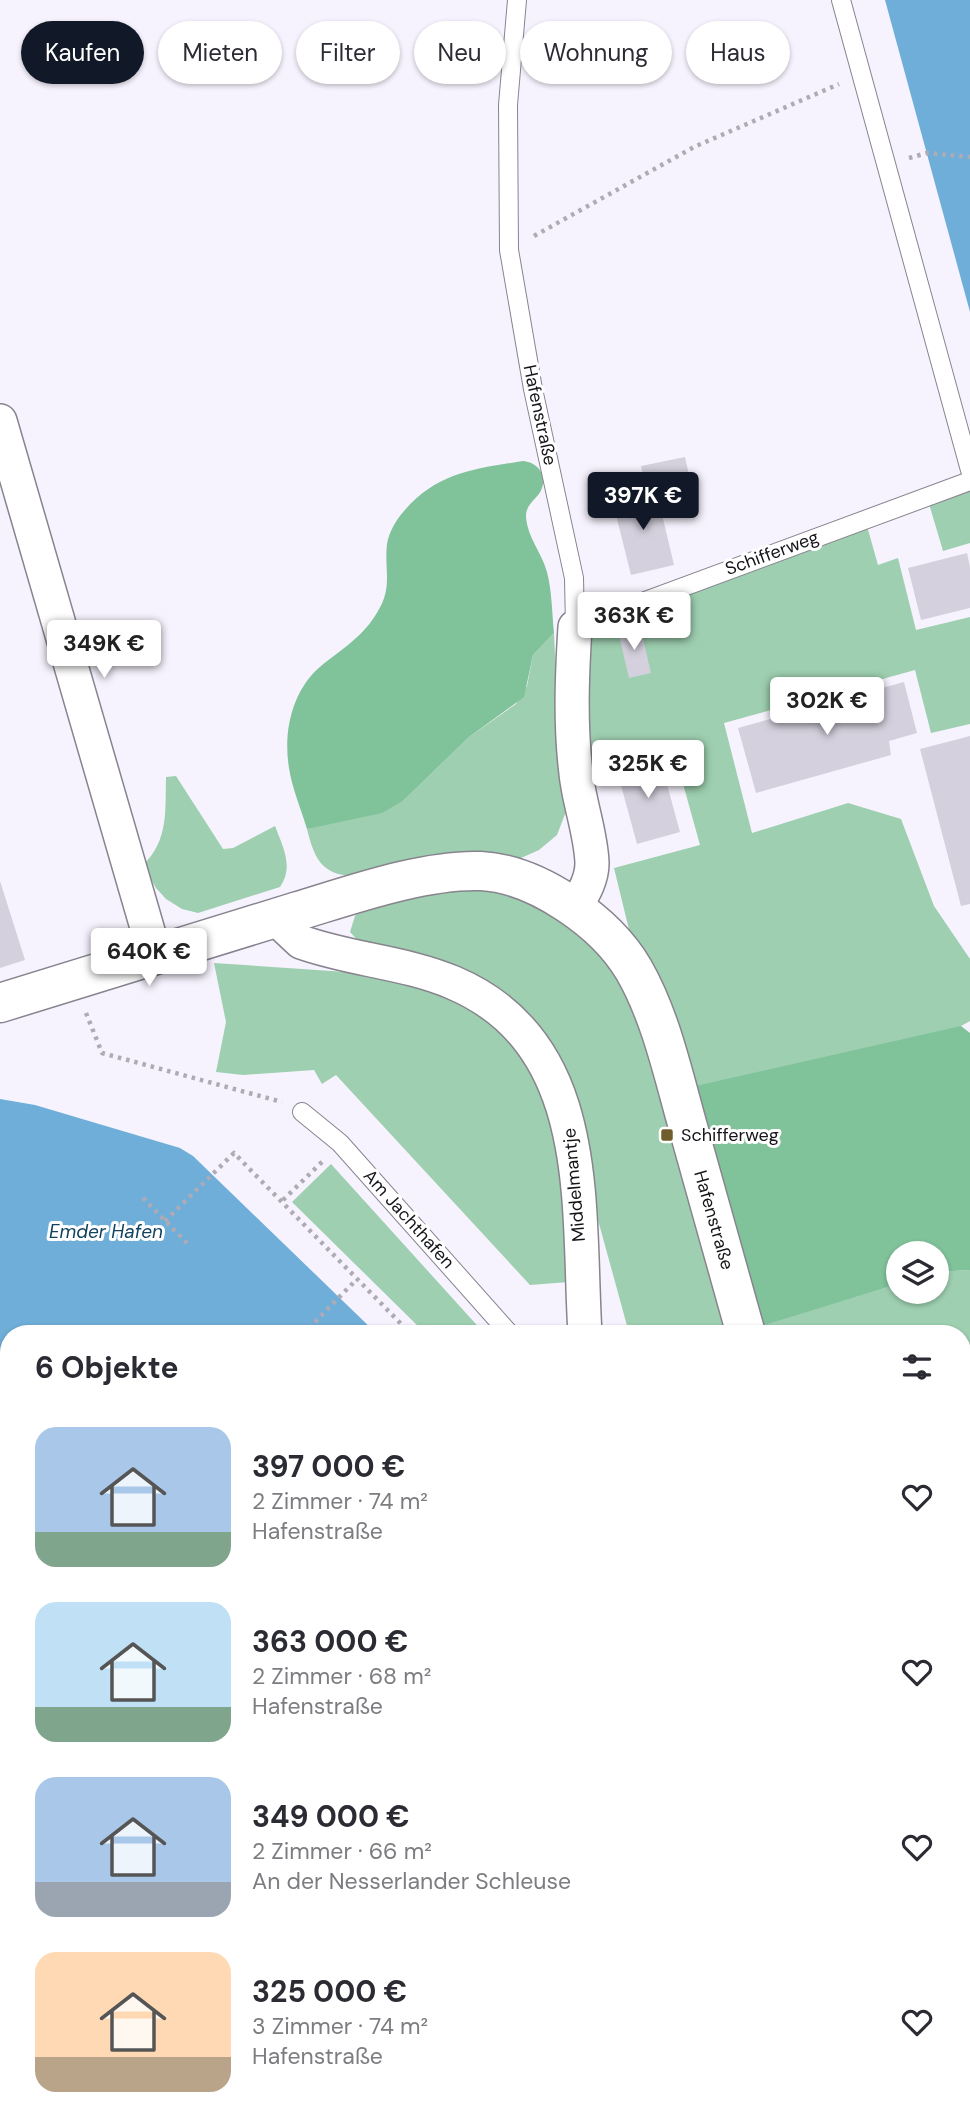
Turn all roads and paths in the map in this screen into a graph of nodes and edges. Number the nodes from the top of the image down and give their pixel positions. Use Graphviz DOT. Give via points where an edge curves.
graph roads {
  1 [pos="517,0"];
  2 [pos="841,0"];
  3 [pos="860,75"];
  4 [pos="927,153"];
  5 [pos="970,158"];
  6 [pos="509,250"];
  7 [pos="0,421"];
  8 [pos="970,470"];
  9 [pos="970,481"];
  10 [pos="575,627"];
  11 [pos="575,908"];
  12 [pos="280,916"];
  13 [pos="155,955"];
  14 [pos="0,1003"];
  15 [pos="91,1025"];
  16 [pos="302,1112"];
  17 [pos="308,1175"];
  18 [pos="143,1198"];
  19 [pos="282,1200"];
  20 [pos="165,1221"];
  21 [pos="187,1243"];
  22 [pos="356,1280"];
  23 [pos="312,1325"];
  24 [pos="402,1325"];
  25 [pos="502,1325"];
  26 [pos="584,1325"];
  27 [pos="743,1325"];
  1 -- 6 [label="lane, Hafenstraße" via="509,104"];
  2 -- 3 [label="lane"];
  3 -- 6 [label="path" via="694,147"];
  3 -- 8 [label="lane"];
  4 -- 5 [label="path"];
  6 -- 10 [label="lane, Hafenstraße" via="574,578"];
  7 -- 13 [label="street"];
  9 -- 10 [label="lane, Schifferweg"];
  10 -- 11 [label="street, Hafenstraße" via="573,738 592,864 585,892"];
  11 -- 12 [label="street, Hafenstraße" via="536,888 481,871 403,882"];
  11 -- 27 [label="street, Hafenstraße" via="622,952 643,987 678,1090"];
  12 -- 13 [label="street, Hafenstraße"];
  12 -- 26 [label="street, Middelmantje" via="301,942 458,985 505,1016 536,1051 558,1089 571,1130"];
  13 -- 14 [label="street, Hafenstraße"];
  15 -- 16 [label="path" via="102,1053 270,1098"];
  16 -- 25 [label="lane, Am Jachthafen" via="340,1143"];
  17 -- 19 [label="path"];
  18 -- 20 [label="path"];
  19 -- 20 [label="path" via="234,1153"];
  19 -- 22 [label="path"];
  20 -- 21 [label="path"];
  22 -- 23 [label="path"];
  22 -- 24 [label="path"];
}
